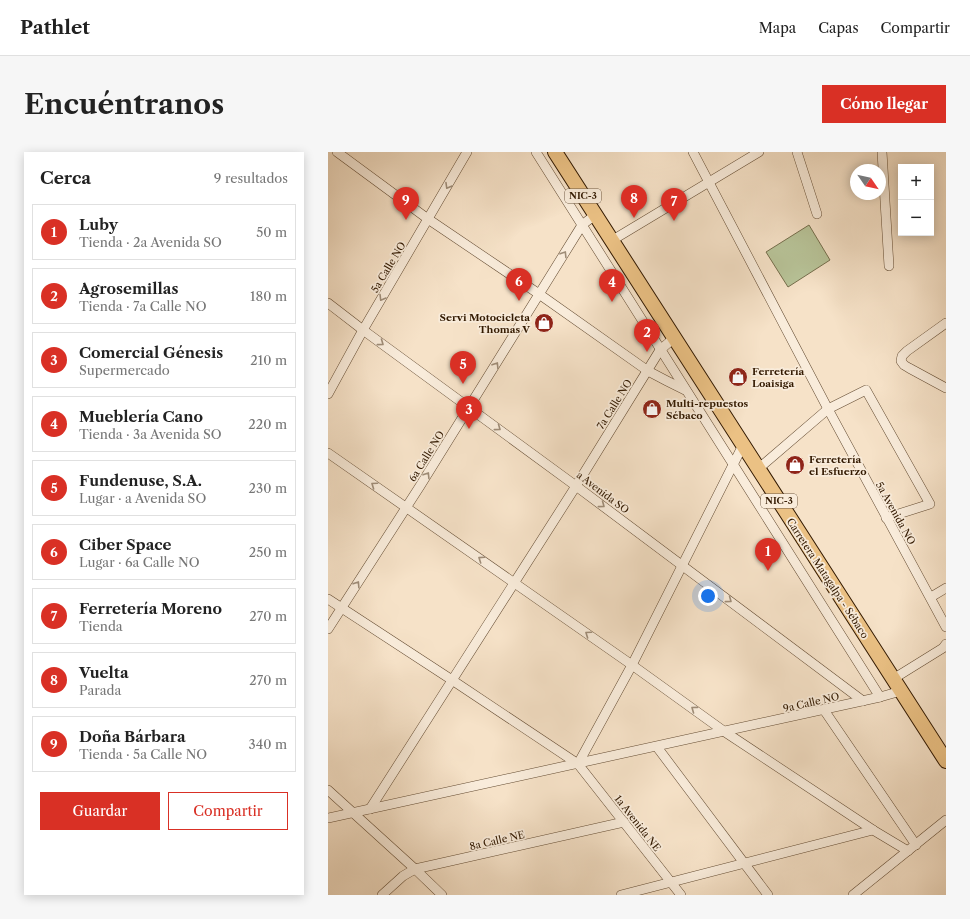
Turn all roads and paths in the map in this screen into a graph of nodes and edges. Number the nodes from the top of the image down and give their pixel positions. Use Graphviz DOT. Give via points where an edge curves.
graph roads {
  1 [pos="338,152"];
  2 [pos="466,152"];
  3 [pos="536,152"];
  4 [pos="555,152"];
  5 [pos="693,152"];
  6 [pos="759,152"];
  7 [pos="797,152"];
  8 [pos="882,152"];
  9 [pos="709,181"];
  10 [pos="818,214"];
  11 [pos="595,215"];
  12 [pos="428,219"];
  13 [pos="582,225"];
  14 [pos="612,241"];
  15 [pos="889,266"];
  16 [pos="539,294"];
  17 [pos="328,303"];
  18 [pos="946,322"];
  19 [pos="363,330"];
  20 [pos="674,338"];
  21 [pos="660,350"];
  22 [pos="648,371"];
  23 [pos="946,388"];
  24 [pos="685,390"];
  25 [pos="328,394"];
  26 [pos="469,407"];
  27 [pos="828,409"];
  28 [pos="743,445"];
  29 [pos="328,453"];
  30 [pos="733,465"];
  31 [pos="758,469"];
  32 [pos="576,486"];
  33 [pos="406,508"];
  34 [pos="886,518"];
  35 [pos="682,565"];
  36 [pos="515,582"];
  37 [pos="946,588"];
  38 [pos="931,597"];
  39 [pos="328,599"];
  40 [pos="342,607"];
  41 [pos="946,627"];
  42 [pos="328,629"];
  43 [pos="946,644"];
  44 [pos="632,665"];
  45 [pos="893,679"];
  46 [pos="452,680"];
  47 [pos="901,691"];
  48 [pos="880,697"];
  49 [pos="863,701"];
  50 [pos="824,710"];
  51 [pos="725,732"];
  52 [pos="657,747"];
  53 [pos="946,761"];
  54 [pos="578,764"];
  55 [pos="328,790"];
  56 [pos="370,809"];
  57 [pos="354,813"];
  58 [pos="328,818"];
  59 [pos="946,820"];
  60 [pos="624,822"];
  61 [pos="874,830"];
  62 [pos="916,845"];
  63 [pos="908,851"];
  64 [pos="744,863"];
  65 [pos="416,869"];
  66 [pos="671,882"];
  67 [pos="382,895"];
  68 [pos="442,895"];
  69 [pos="621,895"];
  70 [pos="681,895"];
  71 [pos="768,895"];
  72 [pos="853,895"];
  1 -- 12 [label="street"];
  2 -- 12 [label="street, 5a Calle NO, one-way"];
  3 -- 13 [label="street"];
  4 -- 11 [label="main road, Carretera Matagalpa - Sébaco / NIC-3"];
  5 -- 9 [label="street, 5a Avenida NO"];
  6 -- 9 [label="street"];
  7 -- 10 [label="street"];
  8 -- 15 [label="street"];
  9 -- 14 [label="street"];
  9 -- 27 [label="street, 5a Avenida NO"];
  11 -- 13 [label="street, 6a Calle NO"];
  11 -- 14 [label="main road, Carretera Matagalpa - Sébaco / NIC-3"];
  12 -- 16 [label="street"];
  12 -- 19 [label="street, 5a Calle NO, one-way"];
  16 -- 13 [label="street, 6a Calle NO, one-way"];
  13 -- 21 [label="street"];
  14 -- 20 [label="main road, Carretera Matagalpa - Sébaco / NIC-3"];
  16 -- 22 [label="street"];
  26 -- 16 [label="street, 6a Calle NO, one-way"];
  17 -- 19 [label="street, a Avenida SO"];
  18 -- 23 [label="street" via="907,351 901,361 908,368"];
  19 -- 25 [label="street, 5a Calle NO"];
  19 -- 26 [label="street, a Avenida SO, one-way"];
  20 -- 21 [label="street, 7a Calle NO"];
  20 -- 28 [label="main road, Carretera Matagalpa - Sébaco / NIC-3"];
  21 -- 22 [label="street, 7a Calle NO"];
  21 -- 24 [label="street"];
  22 -- 24 [label="street"];
  22 -- 32 [label="street, 7a Calle NO"];
  24 -- 30 [label="street"];
  26 -- 32 [label="street, a Avenida SO, one-way"];
  33 -- 26 [label="street, 6a Calle NO, one-way"];
  27 -- 31 [label="street"];
  27 -- 34 [label="street, 5a Avenida NO"];
  27 -- 34 [label="street" via="866,390 930,504"];
  28 -- 30 [label="street"];
  28 -- 31 [label="main road, Carretera Matagalpa - Sébaco / NIC-3"];
  33 -- 29 [label="street, one-way"];
  30 -- 35 [label="street"];
  30 -- 48 [label="street"];
  31 -- 45 [label="main road, Carretera Matagalpa - Sébaco / NIC-3"];
  32 -- 35 [label="street, a Avenida SO, one-way"];
  32 -- 36 [label="street, 7a Calle NO"];
  36 -- 33 [label="street, one-way"];
  40 -- 33 [label="street, 6a Calle NO, one-way"];
  34 -- 38 [label="street, 5a Avenida NO"];
  35 -- 44 [label="street"];
  35 -- 49 [label="street, a Avenida SO, one-way"];
  44 -- 36 [label="street, one-way"];
  36 -- 46 [label="street, 7a Calle NO"];
  37 -- 38 [label="street"];
  38 -- 41 [label="street, 5a Avenida NO"];
  39 -- 40 [label="street, 1a Avenida NE"];
  40 -- 42 [label="street, 6a Calle NO"];
  40 -- 46 [label="street, 1a Avenida NE"];
  43 -- 45 [label="street"];
  51 -- 44 [label="street, one-way"];
  44 -- 54 [label="street"];
  45 -- 47 [label="main road, Carretera Matagalpa - Sébaco / NIC-3"];
  46 -- 54 [label="street, 1a Avenida NE"];
  46 -- 56 [label="street, 7a Calle NO"];
  47 -- 48 [label="street, 9a Calle NO"];
  47 -- 53 [label="main road, Carretera Matagalpa - Sébaco / NIC-3"];
  48 -- 49 [label="street, 9a Calle NO"];
  49 -- 50 [label="street, 9a Calle NO"];
  50 -- 51 [label="street, 9a Calle NO"];
  50 -- 62 [label="street"];
  51 -- 52 [label="street, 9a Calle NO"];
  51 -- 61 [label="street"];
  52 -- 54 [label="street, 9a Calle NO"];
  52 -- 64 [label="street"];
  54 -- 56 [label="street, 9a Calle NO"];
  54 -- 60 [label="street, 1a Avenida NE"];
  55 -- 57 [label="street"];
  56 -- 57 [label="street, 9a Calle NO"];
  57 -- 58 [label="street, 9a Calle NO"];
  57 -- 65 [label="street"];
  59 -- 62 [label="street"];
  60 -- 65 [label="street, 8a Calle NE"];
  60 -- 66 [label="street, 1a Avenida NE"];
  61 -- 63 [label="street"];
  61 -- 64 [label="street"];
  62 -- 63 [label="street"];
  63 -- 72 [label="street"];
  64 -- 66 [label="street"];
  64 -- 71 [label="street"];
  65 -- 67 [label="street, 8a Calle NE" via="403,876"];
  65 -- 68 [label="street"];
  66 -- 69 [label="street"];
  66 -- 70 [label="street, 1a Avenida NE"];
}
